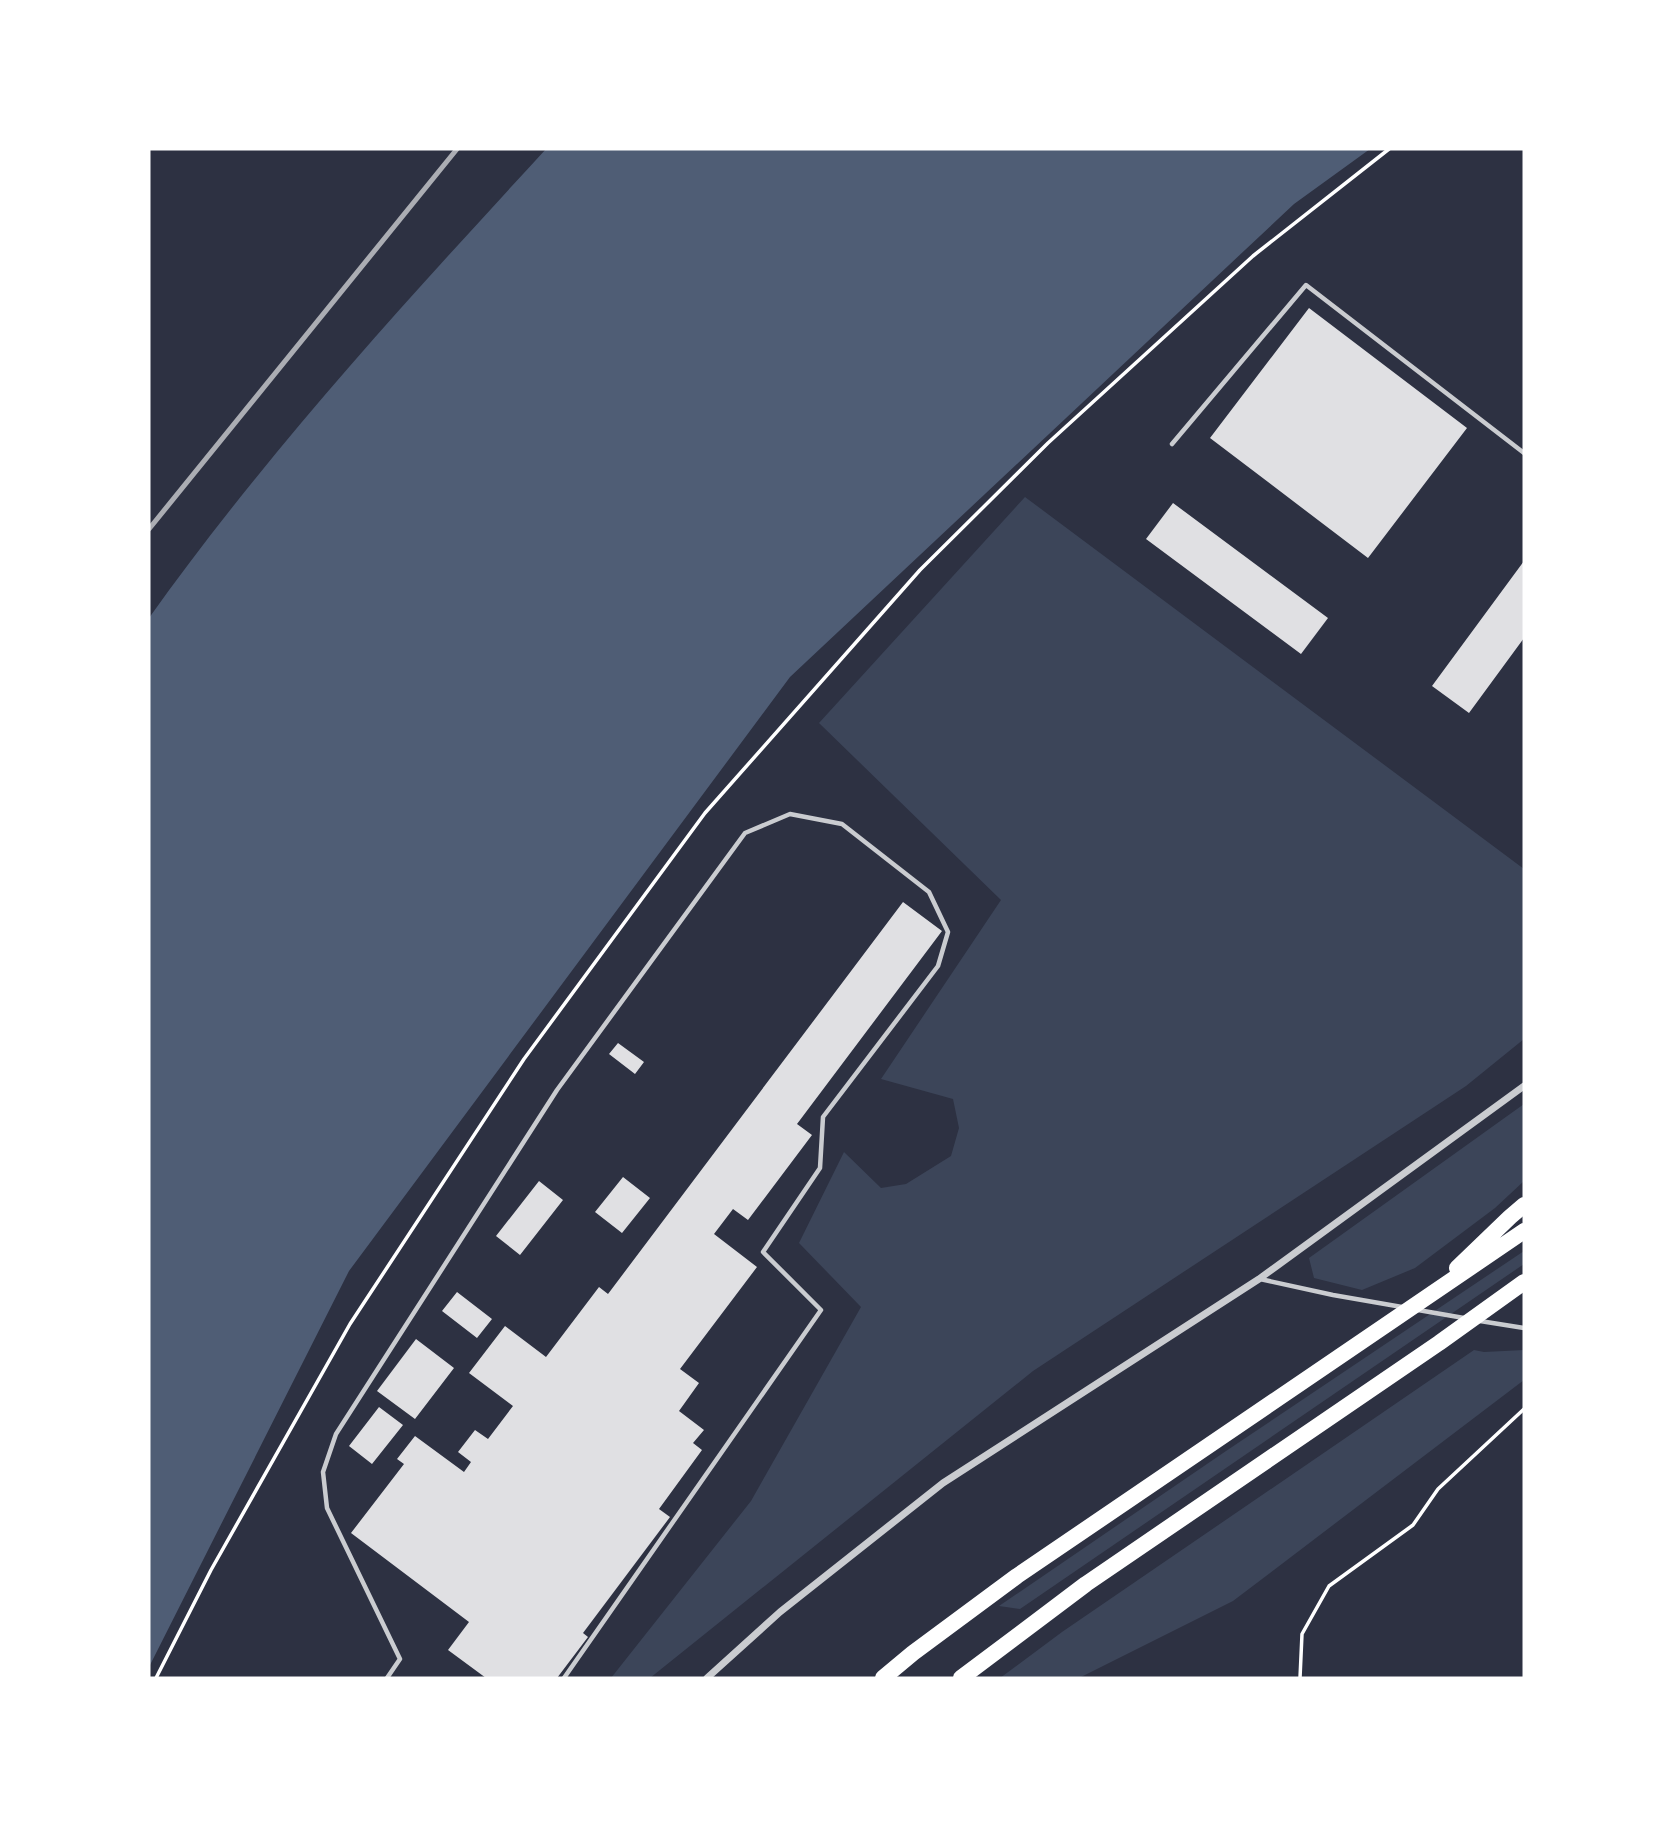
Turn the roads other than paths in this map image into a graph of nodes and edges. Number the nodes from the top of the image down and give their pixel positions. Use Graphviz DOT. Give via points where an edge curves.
graph roads {
  1 [pos="1172,444"];
  2 [pos="1524,453"];
  3 [pos="1524,1086"];
  4 [pos="1524,1205"];
  5 [pos="1524,1231"];
  6 [pos="1259,1279"];
  7 [pos="1524,1282"];
  8 [pos="1524,1289"];
  9 [pos="1427,1298"];
  10 [pos="1489,1308"];
  11 [pos="1524,1328"];
  12 [pos="387,1678"];
  13 [pos="564,1678"];
  14 [pos="707,1678"];
  15 [pos="883,1678"];
  16 [pos="961,1678"];
  1 -- 2 [label="lane" via="1306,285"];
  3 -- 6 [label="street"];
  4 -- 9 [label="highway"];
  5 -- 9 [label="highway"];
  6 -- 11 [label="lane"];
  6 -- 14 [label="street" via="943,1483 780,1612"];
  7 -- 10 [label="highway"];
  8 -- 10 [label="highway"];
  9 -- 15 [label="highway" via="1017,1576"];
  10 -- 16 [label="highway" via="1086,1584"];
  12 -- 13 [label="lane" via="400,1659 327,1508 323,1472 336,1434 557,1090 745,833 790,814 842,824 929,892 948,932 938,966 822,1117 820,1168 764,1252 821,1310"];
}
